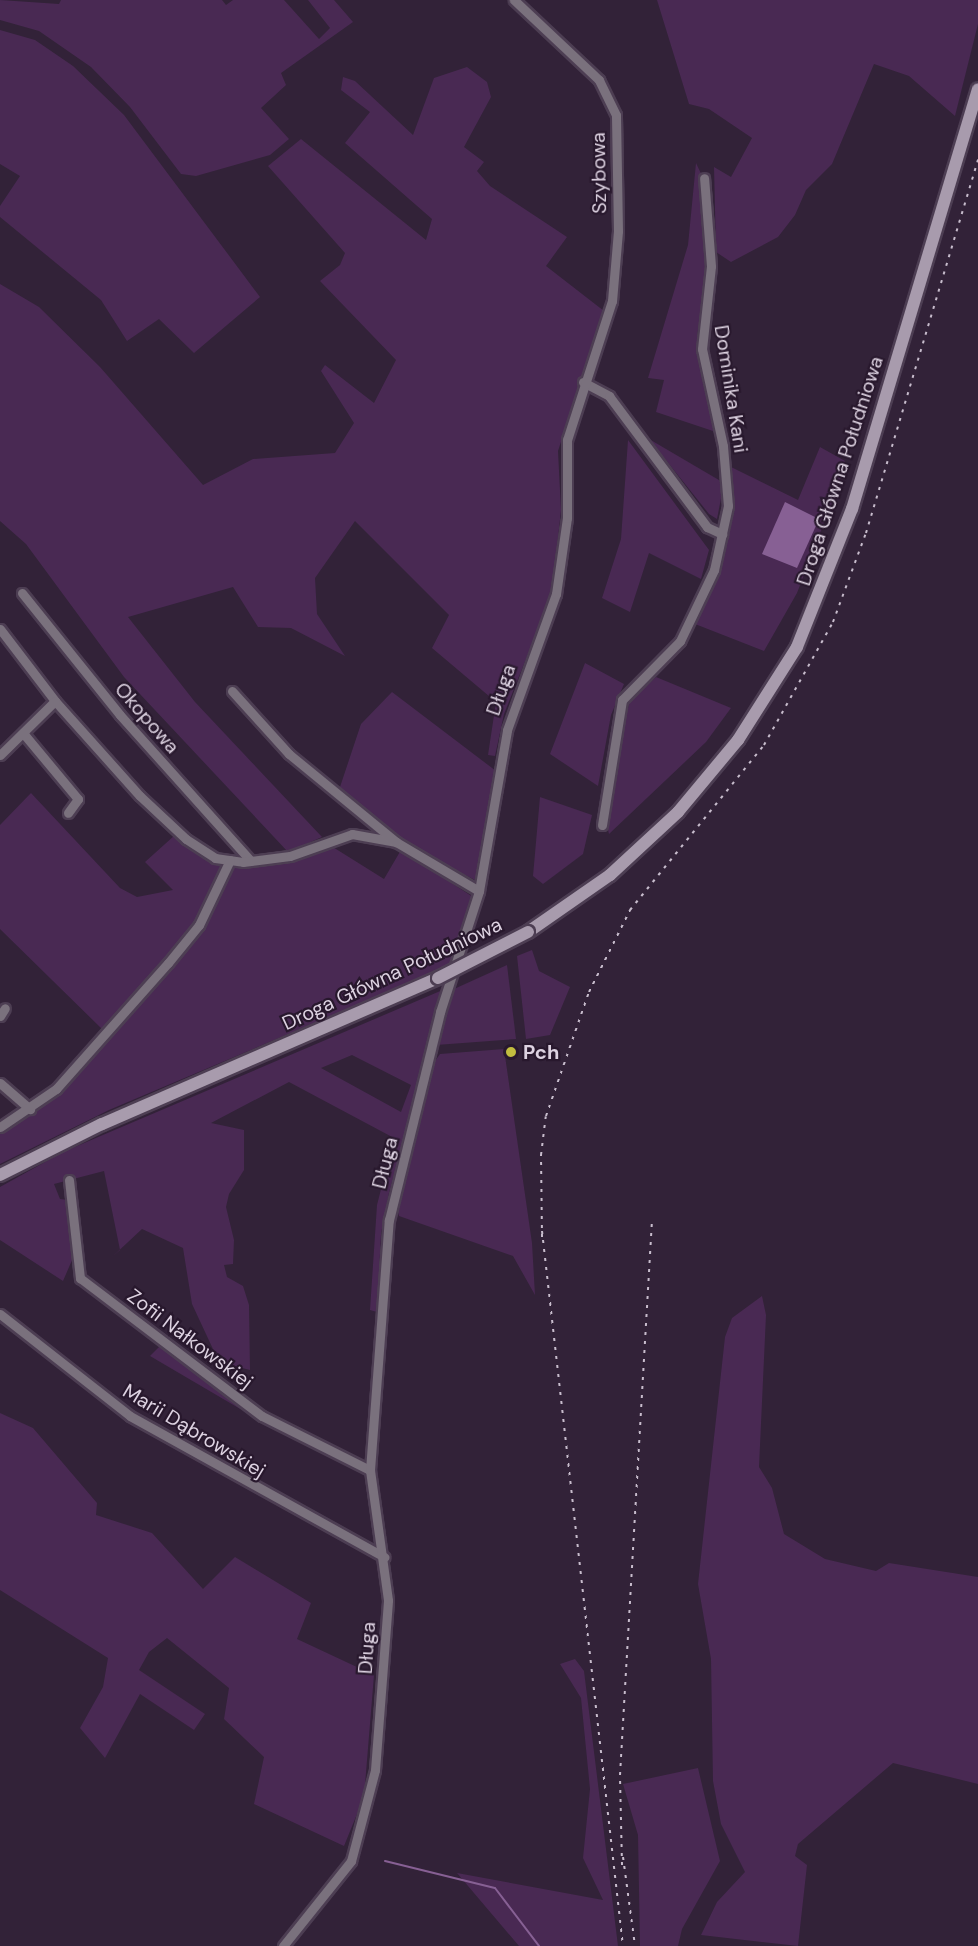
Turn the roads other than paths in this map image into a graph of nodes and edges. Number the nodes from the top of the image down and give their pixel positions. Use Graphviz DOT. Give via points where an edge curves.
graph roads {
  1 [pos="514,0"];
  2 [pos="978,90"];
  3 [pos="704,178"];
  4 [pos="583,382"];
  5 [pos="722,534"];
  6 [pos="22,593"];
  7 [pos="0,629"];
  8 [pos="232,691"];
  9 [pos="55,701"];
  10 [pos="23,734"];
  11 [pos="0,755"];
  12 [pos="68,813"];
  13 [pos="602,825"];
  14 [pos="396,842"];
  15 [pos="230,860"];
  16 [pos="251,861"];
  17 [pos="479,891"];
  18 [pos="0,1083"];
  19 [pos="30,1109"];
  20 [pos="0,1127"];
  21 [pos="0,1175"];
  22 [pos="69,1180"];
  23 [pos="0,1314"];
  24 [pos="370,1470"];
  25 [pos="384,1557"];
  26 [pos="283,1946"];
  1 -- 4 [label="street, Szybowa" via="599,80 616,116 618,231 612,301"];
  2 -- 21 [label="main road, Droga Główna Południowa, bridge" via="852,509 797,647 738,741 678,812 610,875 528,932 438,978 102,1124"];
  3 -- 5 [label="street, Dominika Kani" via="711,266 702,349 723,446 728,506"];
  4 -- 5 [label="street" via="609,396 707,528"];
  4 -- 17 [label="street, Długa" via="567,440 564,557 556,594 507,730"];
  5 -- 13 [label="street, Dominika Kani" via="714,570 680,641 622,700"];
  6 -- 16 [label="street, Okopowa" via="128,724"];
  7 -- 9 [label="street"];
  8 -- 14 [label="street" via="289,754"];
  9 -- 10 [label="street"];
  9 -- 15 [label="street" via="186,839 215,858"];
  10 -- 11 [label="street"];
  10 -- 12 [label="street" via="78,799"];
  14 -- 16 [label="street" via="352,834 290,856"];
  14 -- 17 [label="street"];
  15 -- 16 [label="street"];
  15 -- 19 [label="street" via="199,926 56,1089"];
  17 -- 24 [label="street, Długa" via="441,1012 389,1220"];
  18 -- 19 [label="street"];
  19 -- 20 [label="street"];
  22 -- 24 [label="street, Zofii Nałkowskiej" via="80,1278 262,1416"];
  23 -- 25 [label="street, Marii Dąbrowskiej" via="130,1416"];
  24 -- 25 [label="street, Długa"];
  25 -- 26 [label="street, Długa" via="388,1600 381,1716 365,1819 342,1877"];
}
